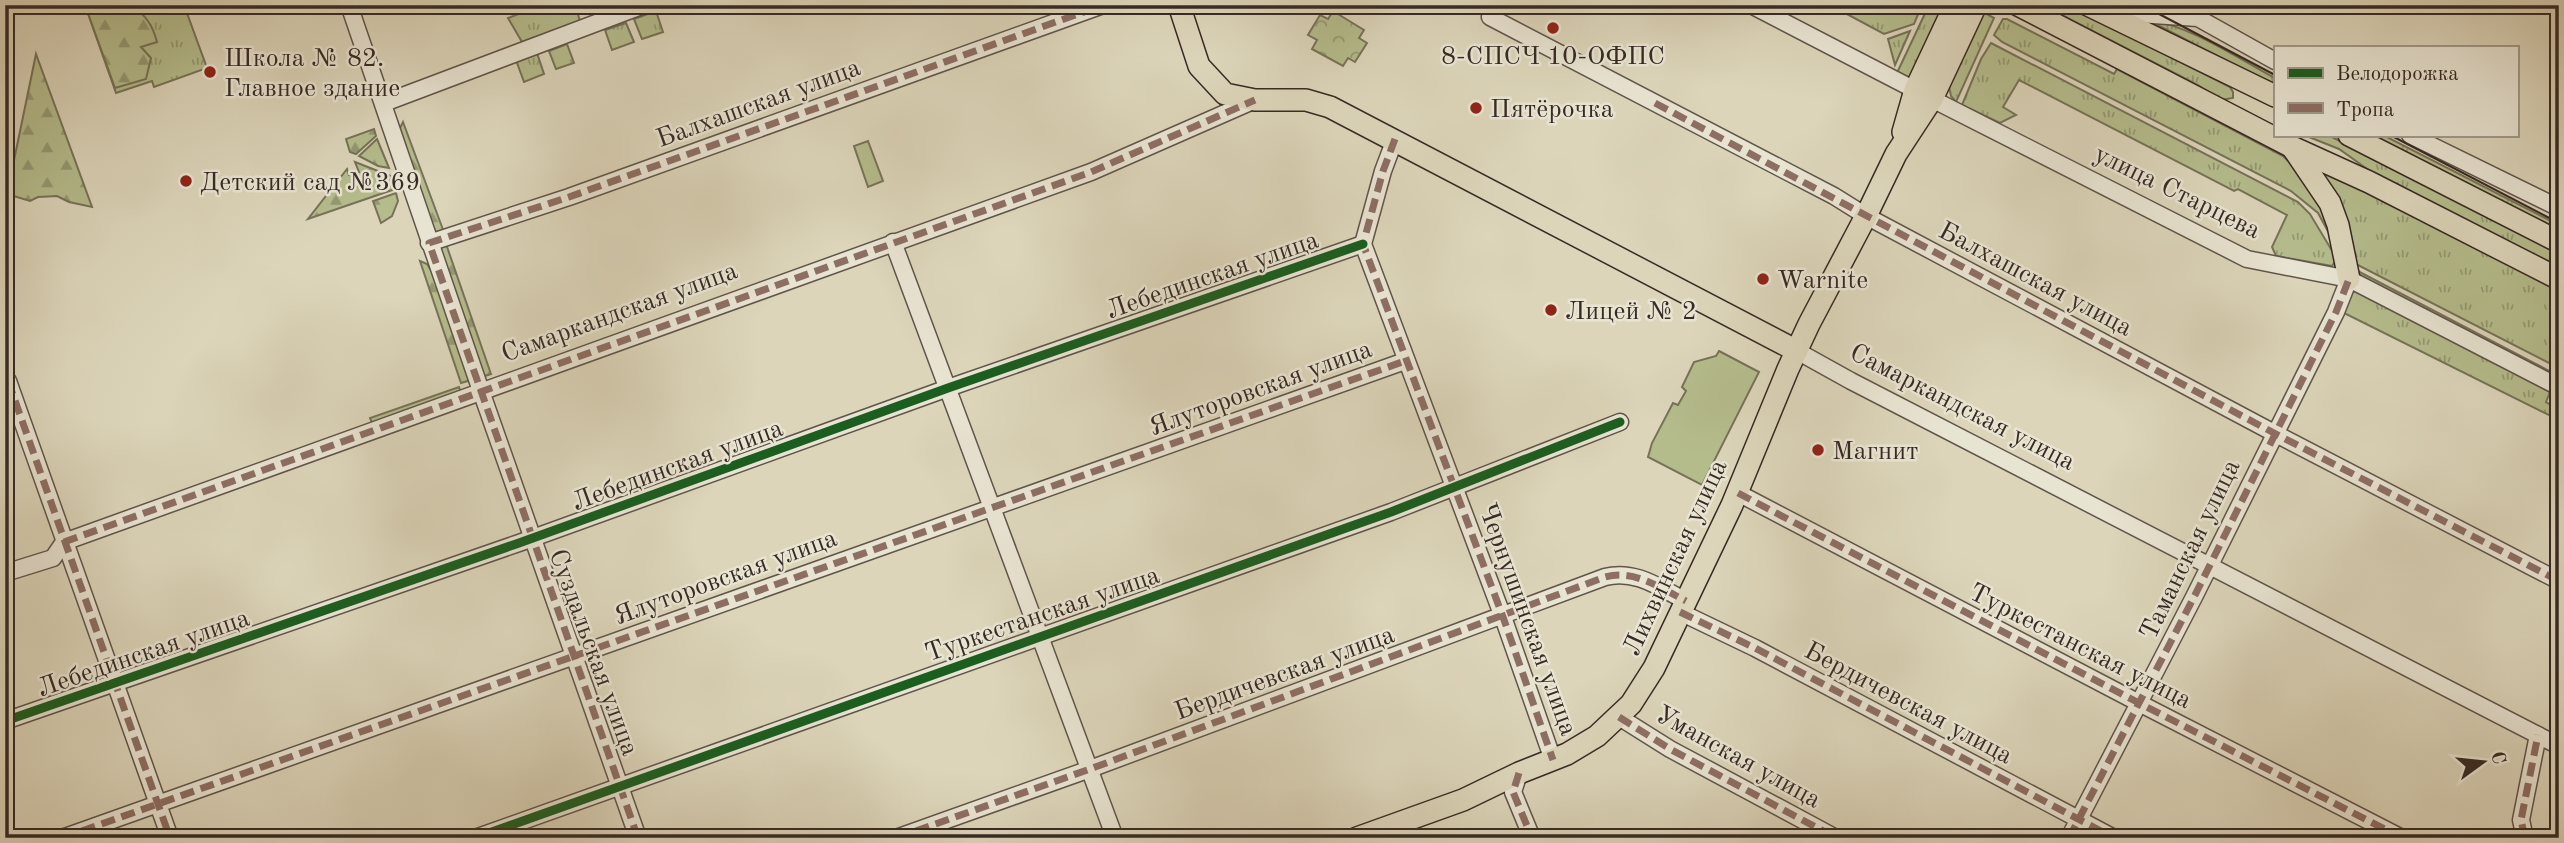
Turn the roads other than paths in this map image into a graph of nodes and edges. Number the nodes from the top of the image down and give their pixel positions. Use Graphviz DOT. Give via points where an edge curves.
graph roads {
  1 [pos="349,5"];
  2 [pos="644,5"];
  3 [pos="1103,5"];
  4 [pos="1179,5"];
  5 [pos="1751,5"];
  6 [pos="1955,5"];
  7 [pos="1976,5"];
  8 [pos="2018,5"];
  9 [pos="2088,5"];
  10 [pos="1490,18"];
  11 [pos="2123,22"];
  12 [pos="2274,60"];
  13 [pos="2238,77"];
  14 [pos="1923,95"];
  15 [pos="2274,95"];
  16 [pos="1255,100"];
  17 [pos="384,103"];
  18 [pos="2274,106"];
  19 [pos="2222,111"];
  20 [pos="2270,135"];
  21 [pos="2351,136"];
  22 [pos="2412,136"];
  23 [pos="1395,139"];
  24 [pos="2292,147"];
  25 [pos="2559,208"];
  26 [pos="1866,216"];
  27 [pos="893,242"];
  28 [pos="2559,242"];
  29 [pos="429,243"];
  30 [pos="1363,244"];
  31 [pos="2348,279"];
  32 [pos="2559,279"];
  33 [pos="1797,351"];
  34 [pos="1405,361"];
  35 [pos="8,381"];
  36 [pos="2559,387"];
  37 [pos="948,388"];
  38 [pos="481,391"];
  39 [pos="1620,422"];
  40 [pos="2274,433"];
  41 [pos="1454,486"];
  42 [pos="1738,493"];
  43 [pos="992,508"];
  44 [pos="532,539"];
  45 [pos="64,542"];
  46 [pos="2210,566"];
  47 [pos="5,573"];
  48 [pos="2559,581"];
  49 [pos="1683,606"];
  50 [pos="1503,617"];
  51 [pos="1041,638"];
  52 [pos="573,656"];
  53 [pos="115,684"];
  54 [pos="2139,703"];
  55 [pos="1619,717"];
  56 [pos="5,721"];
  57 [pos="2538,735"];
  58 [pos="2559,746"];
  59 [pos="1553,760"];
  60 [pos="1090,769"];
  61 [pos="1520,773"];
  62 [pos="620,785"];
  63 [pos="158,804"];
  64 [pos="2079,820"];
  65 [pos="62,838"];
  66 [pos="170,838"];
  67 [pos="475,838"];
  68 [pos="638,838"];
  69 [pos="896,838"];
  70 [pos="1115,838"];
  71 [pos="1357,838"];
  72 [pos="1532,838"];
  73 [pos="1836,838"];
  74 [pos="2069,838"];
  75 [pos="2114,838"];
  76 [pos="2402,838"];
  77 [pos="2525,838"];
  1 -- 17 [label="street, Суздальская улица"];
  2 -- 17 [label="street"];
  3 -- 29 [label="street, Балхашская улица"];
  4 -- 16 [label="main road, Самаркандская улица" via="1199,66 1225,94"];
  5 -- 14 [label="street, улица Старцева"];
  6 -- 14 [label="main road"];
  7 -- 14 [label="main road"];
  8 -- 19 [label="main road"];
  9 -- 11 [label="main road"];
  10 -- 26 [label="street, Балхашская улица"];
  11 -- 12 [label="street" via="2138,14 2198,18"];
  11 -- 13 [label="main road"];
  13 -- 15 [label="main road"];
  13 -- 19 [label="main road" via="2245,86 2245,102 2233,112"];
  14 -- 26 [label="main road, Лихвинская улица"];
  14 -- 31 [label="street, улица Старцева" via="2247,259"];
  16 -- 23 [label="main road, Самаркандская улица" via="1312,101"];
  16 -- 27 [label="street, Самаркандская улица" via="1091,172"];
  17 -- 29 [label="street, Суздальская улица"];
  18 -- 20 [label="main road" via="2267,112"];
  19 -- 20 [label="main road"];
  20 -- 24 [label="main road"];
  21 -- 28 [label="main road"];
  22 -- 25 [label="street"];
  23 -- 30 [label="street"];
  23 -- 33 [label="main road, Самаркандская улица"];
  24 -- 31 [label="main road" via="2330,203"];
  24 -- 32 [label="main road"];
  26 -- 33 [label="main road, Лихвинская улица"];
  26 -- 40 [label="street, Балхашская улица"];
  27 -- 37 [label="street"];
  27 -- 38 [label="street, Самаркандская улица"];
  29 -- 38 [label="street, Суздальская улица"];
  30 -- 34 [label="street, Чернушинская улица"];
  30 -- 37 [label="street, Лебединская улица"];
  31 -- 36 [label="street, улица Старцева"];
  31 -- 40 [label="street, Таманская улица"];
  33 -- 42 [label="main road, Лихвинская улица"];
  33 -- 46 [label="street, Самаркандская улица"];
  34 -- 41 [label="street, Чернушинская улица"];
  34 -- 43 [label="street, Ялуторовская улица"];
  35 -- 45 [label="street"];
  37 -- 43 [label="street"];
  37 -- 44 [label="street, Лебединская улица"];
  38 -- 44 [label="street, Суздальская улица"];
  38 -- 45 [label="street, Самаркандская улица"];
  39 -- 41 [label="street, Туркестанская улица"];
  40 -- 46 [label="street, Таманская улица"];
  40 -- 48 [label="street, Балхашская улица"];
  41 -- 50 [label="street, Чернушинская улица"];
  41 -- 51 [label="street, Туркестанская улица"];
  42 -- 49 [label="main road, Лихвинская улица"];
  42 -- 54 [label="street, Туркестанская улица"];
  43 -- 51 [label="street"];
  43 -- 52 [label="street, Ялуторовская улица"];
  44 -- 52 [label="street, Суздальская улица"];
  44 -- 53 [label="street, Лебединская улица"];
  45 -- 47 [label="street, Самаркандская улица" via="53,558"];
  45 -- 53 [label="street"];
  46 -- 54 [label="street, Таманская улица"];
  46 -- 57 [label="street, Самаркандская улица"];
  49 -- 50 [label="street, Бердичевская улица" via="1639,577 1616,574"];
  49 -- 55 [label="main road, Лихвинская улица" via="1645,683"];
  49 -- 64 [label="street, Бердичевская улица"];
  50 -- 59 [label="street, Чернушинская улица"];
  50 -- 60 [label="street, Бердичевская улица"];
  51 -- 60 [label="street"];
  51 -- 62 [label="street, Туркестанская улица"];
  52 -- 62 [label="street, Суздальская улица"];
  52 -- 63 [label="street, Ялуторовская улица"];
  53 -- 56 [label="street, Лебединская улица"];
  53 -- 63 [label="street"];
  54 -- 64 [label="street, Таманская улица"];
  54 -- 76 [label="street, Туркестанская улица"];
  55 -- 59 [label="main road, Лихвинская улица" via="1589,742"];
  55 -- 73 [label="street, Уманская улица"];
  57 -- 58 [label="street, Самаркандская улица"];
  57 -- 77 [label="street" via="2521,820"];
  59 -- 61 [label="main road, Лихвинская улица"];
  60 -- 69 [label="street, Бердичевская улица"];
  60 -- 70 [label="street"];
  61 -- 71 [label="main road, Лихвинская улица" via="1463,800"];
  61 -- 72 [label="street" via="1513,792"];
  62 -- 67 [label="street, Туркестанская улица"];
  62 -- 68 [label="street, Суздальская улица"];
  63 -- 65 [label="street, Ялуторовская улица"];
  63 -- 66 [label="street"];
  64 -- 74 [label="street, Таманская улица"];
  64 -- 75 [label="street, Бердичевская улица"];
}
